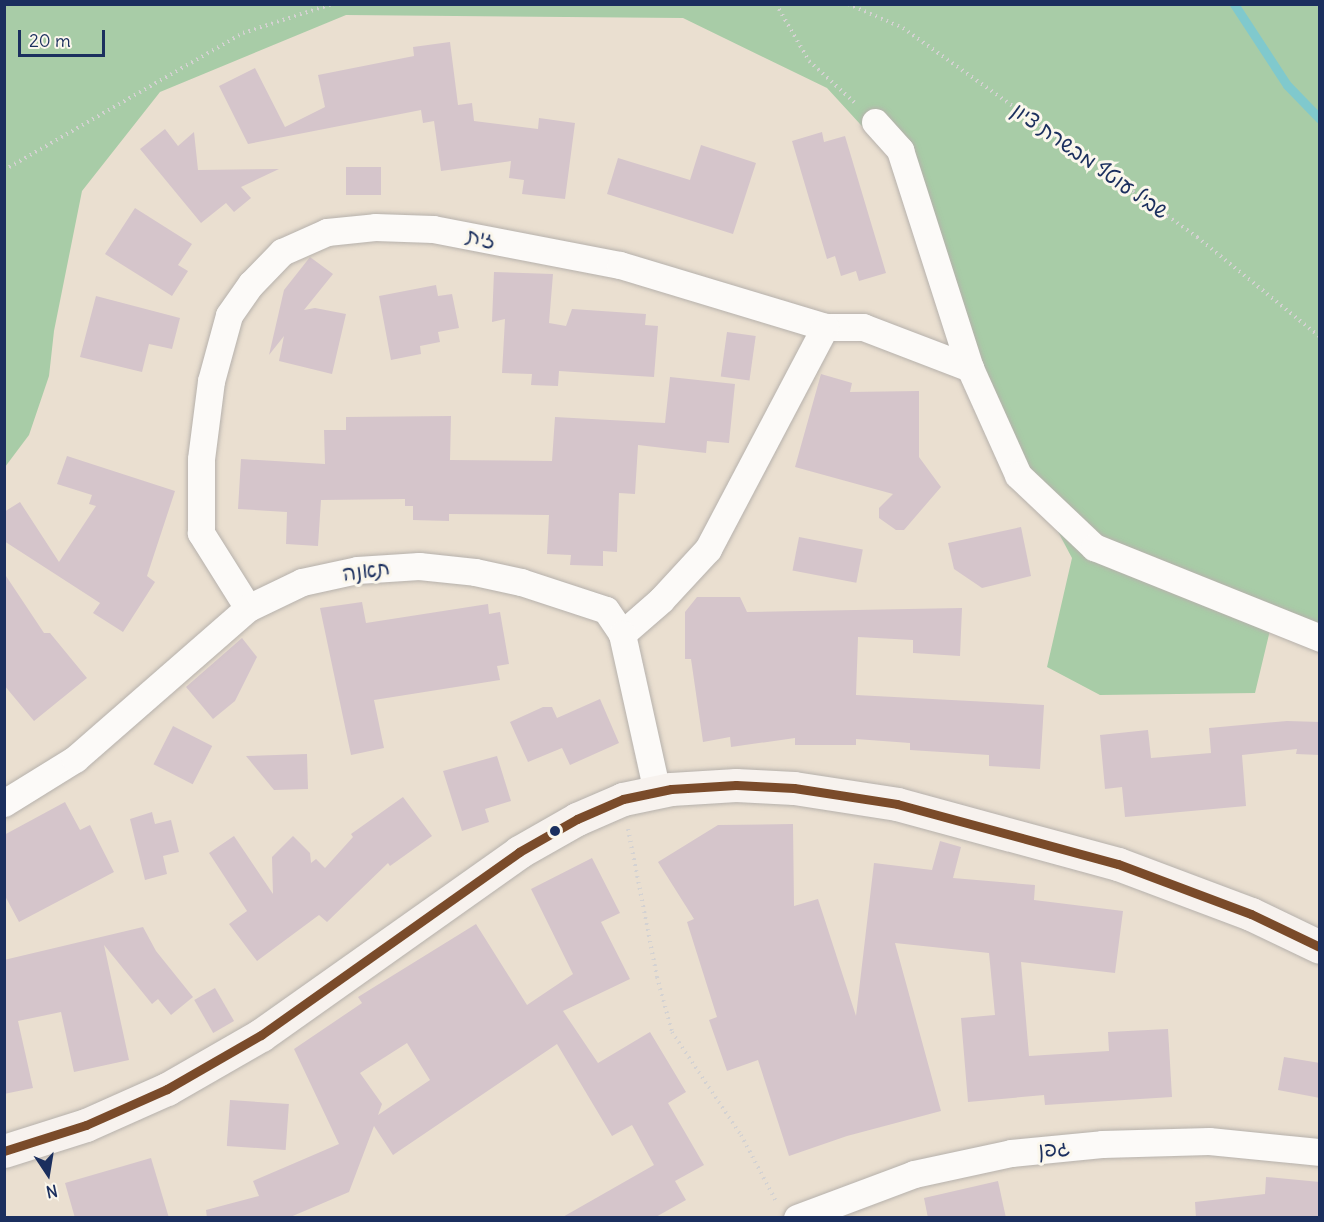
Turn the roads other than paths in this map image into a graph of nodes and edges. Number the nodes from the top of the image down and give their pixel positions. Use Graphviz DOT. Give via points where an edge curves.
graph roads {
  1 [pos="875,122"];
  2 [pos="825,327"];
  3 [pos="970,368"];
  4 [pos="248,608"];
  5 [pos="622,634"];
  6 [pos="1320,638"];
  7 [pos="657,792"];
  8 [pos="4,803"];
  9 [pos="1320,947"];
  10 [pos="4,1151"];
  11 [pos="1320,1152"];
  12 [pos="788,1212"];
  1 -- 3 [label="street" via="900,150"];
  2 -- 3 [label="street, זית" via="863,327"];
  2 -- 4 [label="street, זית" via="621,265 433,229 375,227 327,232 282,252 251,284 229,315 211,381 201,459 201,533"];
  2 -- 5 [label="street" via="708,549 661,600"];
  3 -- 6 [label="street" via="1018,475 1094,547"];
  4 -- 5 [label="street, תאנה" via="302,582 357,570 419,566 476,572 606,610"];
  4 -- 8 [label="street, תאנה" via="75,759"];
  5 -- 7 [label="street, תאנה"];
  7 -- 9 [label="street" via="736,785 794,788 897,804 1118,864 1251,914"];
  7 -- 10 [label="street" via="623,800 577,819 519,852 261,1035 167,1089 86,1125"];
  11 -- 12 [label="street, גפן" via="1209,1141 1102,1144 1011,1153 914,1174"];
}
